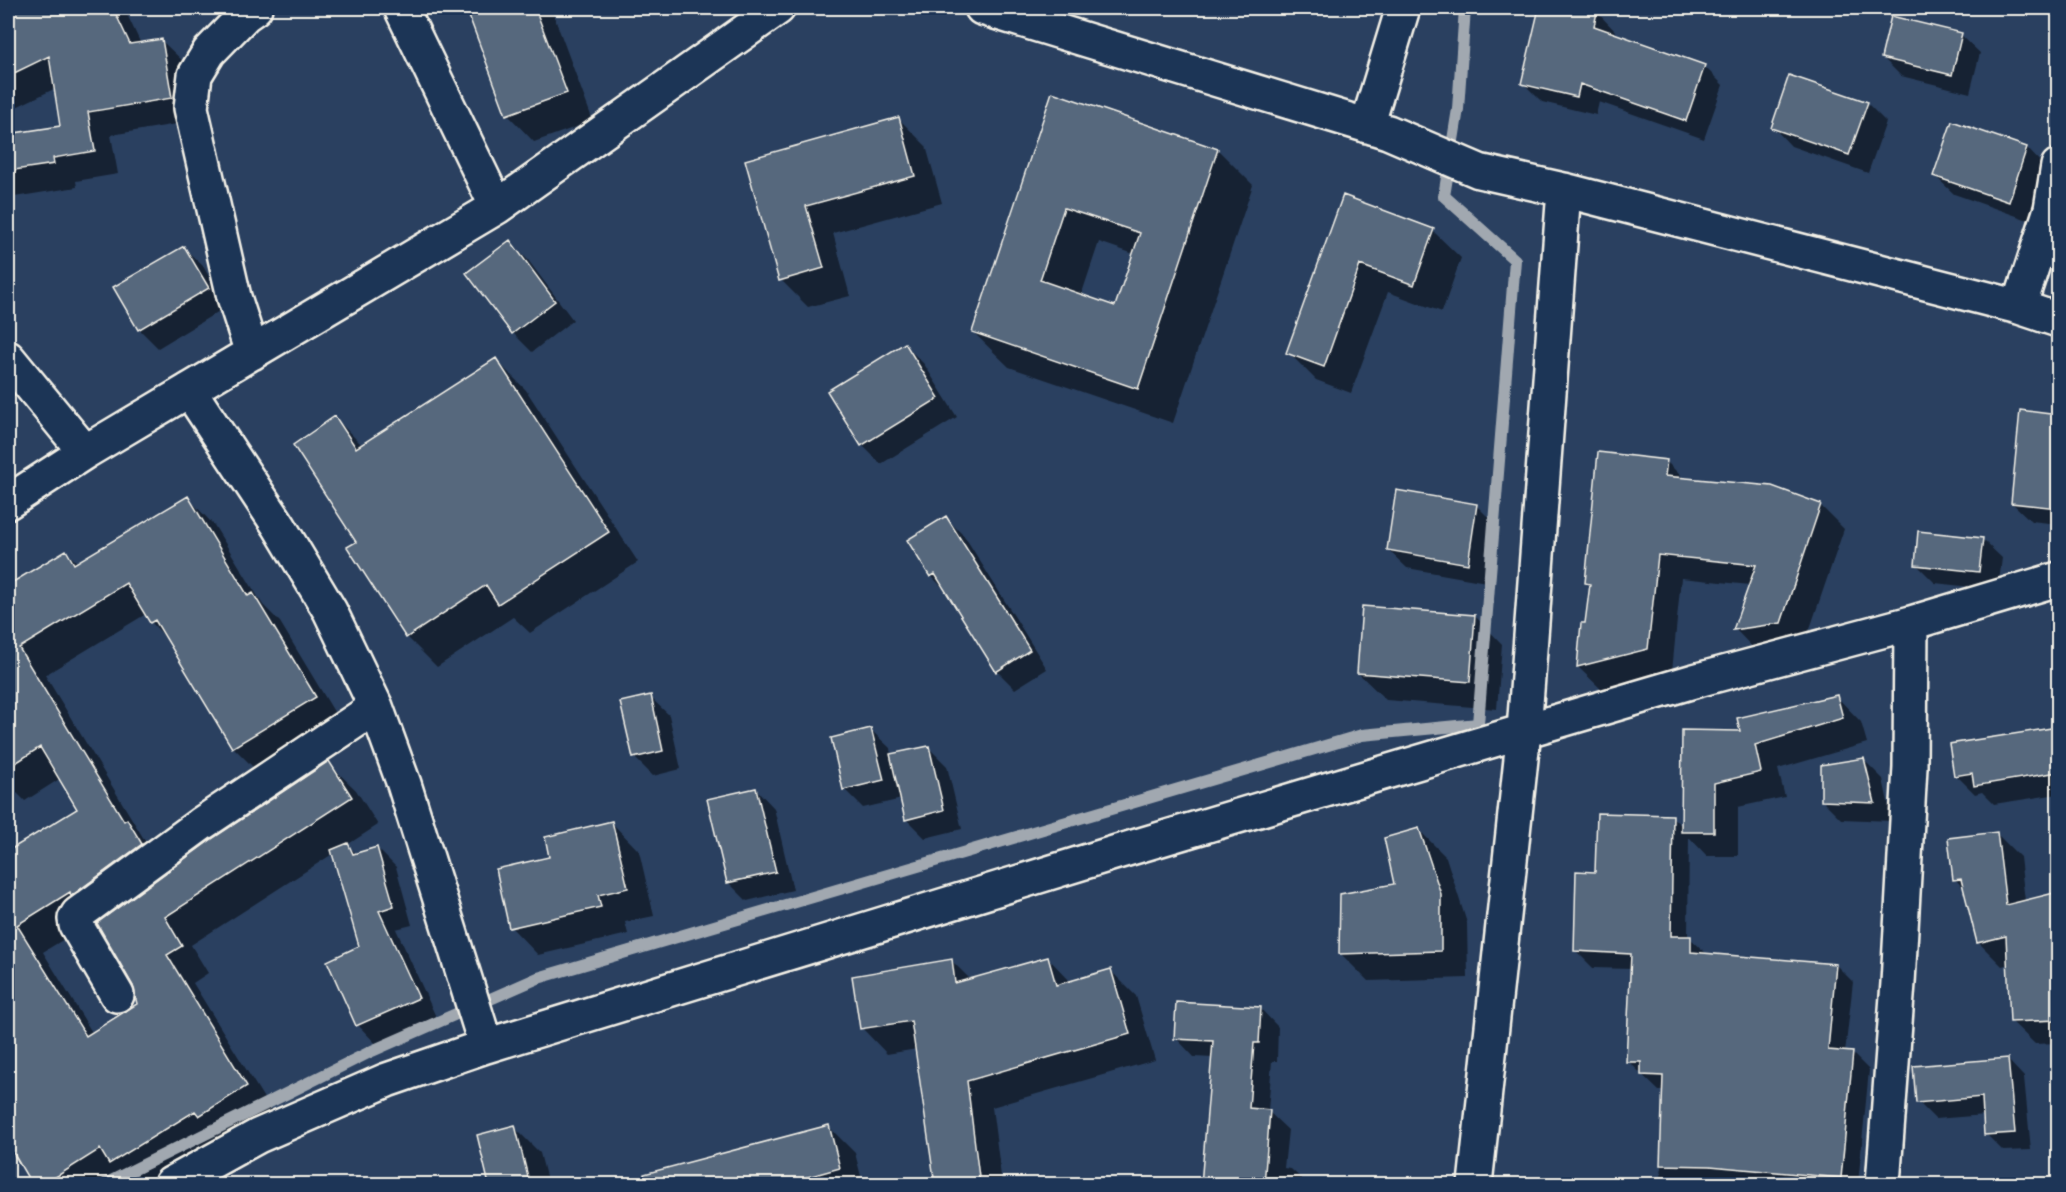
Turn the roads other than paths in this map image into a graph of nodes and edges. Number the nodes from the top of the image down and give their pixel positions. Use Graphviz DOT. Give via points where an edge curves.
graph roads {
  1 [pos="255,8"];
  2 [pos="401,8"];
  3 [pos="778,8"];
  4 [pos="982,8"];
  5 [pos="1403,8"];
  6 [pos="1377,129"];
  7 [pos="2058,166"];
  8 [pos="1564,190"];
  9 [pos="497,207"];
  10 [pos="2019,307"];
  11 [pos="2058,320"];
  12 [pos="252,353"];
  13 [pos="8,357"];
  14 [pos="189,390"];
  15 [pos="85,452"];
  16 [pos="8,501"];
  17 [pos="2058,579"];
  18 [pos="1911,623"];
  19 [pos="376,707"];
  20 [pos="1524,731"];
  21 [pos="117,995"];
  22 [pos="486,1046"];
  23 [pos="171,1185"];
  24 [pos="1475,1185"];
  25 [pos="1883,1185"];
  1 -- 12 [label="street" via="209,52 195,75 191,108 234,297"];
  2 -- 9 [label="street"];
  3 -- 9 [label="street"];
  4 -- 6 [label="street"];
  5 -- 6 [label="street"];
  6 -- 8 [label="street" via="1479,171"];
  7 -- 10 [label="street" via="2050,209"];
  8 -- 10 [label="street"];
  8 -- 20 [label="street"];
  9 -- 12 [label="street"];
  10 -- 11 [label="street"];
  12 -- 14 [label="street"];
  13 -- 15 [label="street"];
  14 -- 15 [label="street"];
  14 -- 19 [label="street" via="330,610"];
  15 -- 16 [label="street"];
  17 -- 18 [label="street"];
  18 -- 20 [label="street"];
  18 -- 25 [label="street" via="1910,766"];
  19 -- 21 [label="street" via="201,824 78,914 76,925"];
  19 -- 22 [label="street"];
  20 -- 22 [label="street"];
  20 -- 24 [label="street"];
  22 -- 23 [label="street" via="387,1080 258,1136"];
}
